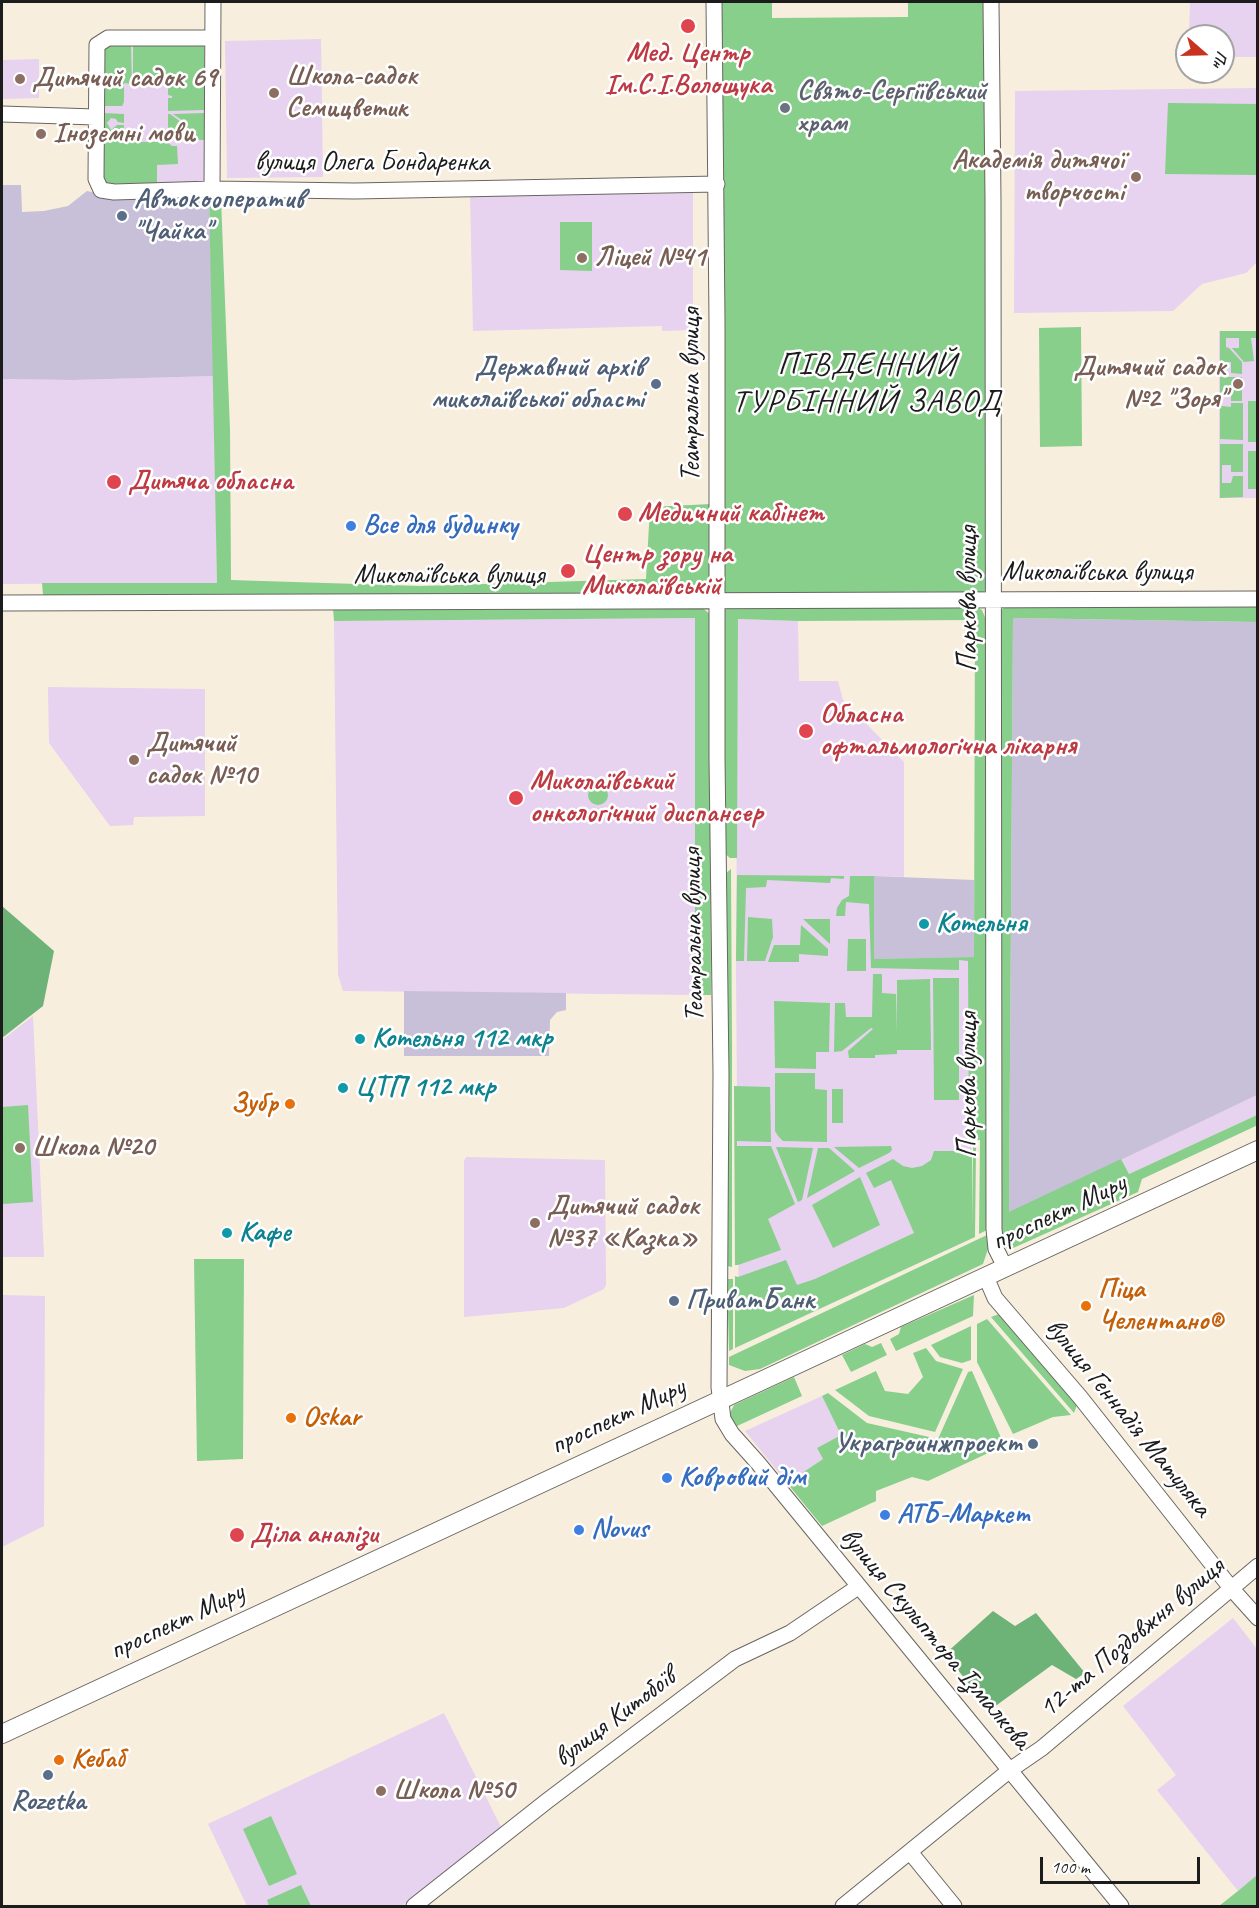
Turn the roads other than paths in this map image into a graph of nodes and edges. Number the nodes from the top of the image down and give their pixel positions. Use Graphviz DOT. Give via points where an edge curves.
graph roads {
  1 [pos="213,2"];
  2 [pos="714,2"];
  3 [pos="991,2"];
  4 [pos="213,38"];
  5 [pos="2,114"];
  6 [pos="95,117"];
  7 [pos="717,184"];
  8 [pos="212,189"];
  9 [pos="1257,598"];
  10 [pos="994,599"];
  11 [pos="717,601"];
  12 [pos="2,603"];
  13 [pos="1257,1150"];
  14 [pos="1005,1267"];
  15 [pos="986,1276"];
  16 [pos="720,1400"];
  17 [pos="1257,1566"];
  18 [pos="858,1587"];
  19 [pos="1231,1588"];
  20 [pos="1257,1618"];
  21 [pos="2,1734"];
  22 [pos="1010,1770"];
  23 [pos="910,1852"];
  24 [pos="414,1906"];
  25 [pos="843,1906"];
  26 [pos="954,1906"];
  27 [pos="1121,1906"];
  1 -- 4 [label="street"];
  2 -- 7 [label="street, Театральна вулиця"];
  3 -- 10 [label="street, Паркова вулиця"];
  4 -- 6 [label="street, вулиця Олега Бондаренка" via="102,40 96,52"];
  4 -- 8 [label="street"];
  5 -- 6 [label="street"];
  6 -- 8 [label="street, вулиця Олега Бондаренка" via="96,179 101,190"];
  7 -- 8 [label="street, вулиця Олега Бондаренка" via="355,191"];
  7 -- 11 [label="street, Театральна вулиця"];
  9 -- 10 [label="street, Миколаївська вулиця"];
  10 -- 11 [label="street, Миколаївська вулиця"];
  10 -- 14 [label="street, Паркова вулиця" via="994,1229 996,1249"];
  11 -- 12 [label="street, Миколаївська вулиця"];
  11 -- 16 [label="street, Театральна вулиця"];
  13 -- 14 [label="main road, проспект Миру"];
  14 -- 15 [label="main road, проспект Миру"];
  15 -- 16 [label="main road, проспект Миру"];
  15 -- 19 [label="street, вулиця Геннадія Матуляка" via="995,1298 1088,1406"];
  16 -- 18 [label="street, вулиця Скульптора Ізмалкова" via="723,1419 732,1434"];
  16 -- 21 [label="main road, проспект Миру"];
  17 -- 19 [label="street, 12-та Поздовжня вулиця"];
  18 -- 22 [label="street, вулиця Скульптора Ізмалкова"];
  18 -- 24 [label="street, вулиця Китобоїв" via="790,1633 735,1659"];
  19 -- 20 [label="street, вулиця Геннадія Матуляка"];
  19 -- 22 [label="street, 12-та Поздовжня вулиця" via="1042,1748"];
  22 -- 23 [label="street, 12-та Поздовжня вулиця"];
  22 -- 27 [label="street, вулиця Скульптора Ізмалкова"];
  23 -- 25 [label="street, 12-та Поздовжня вулиця"];
  23 -- 26 [label="street"];
}
